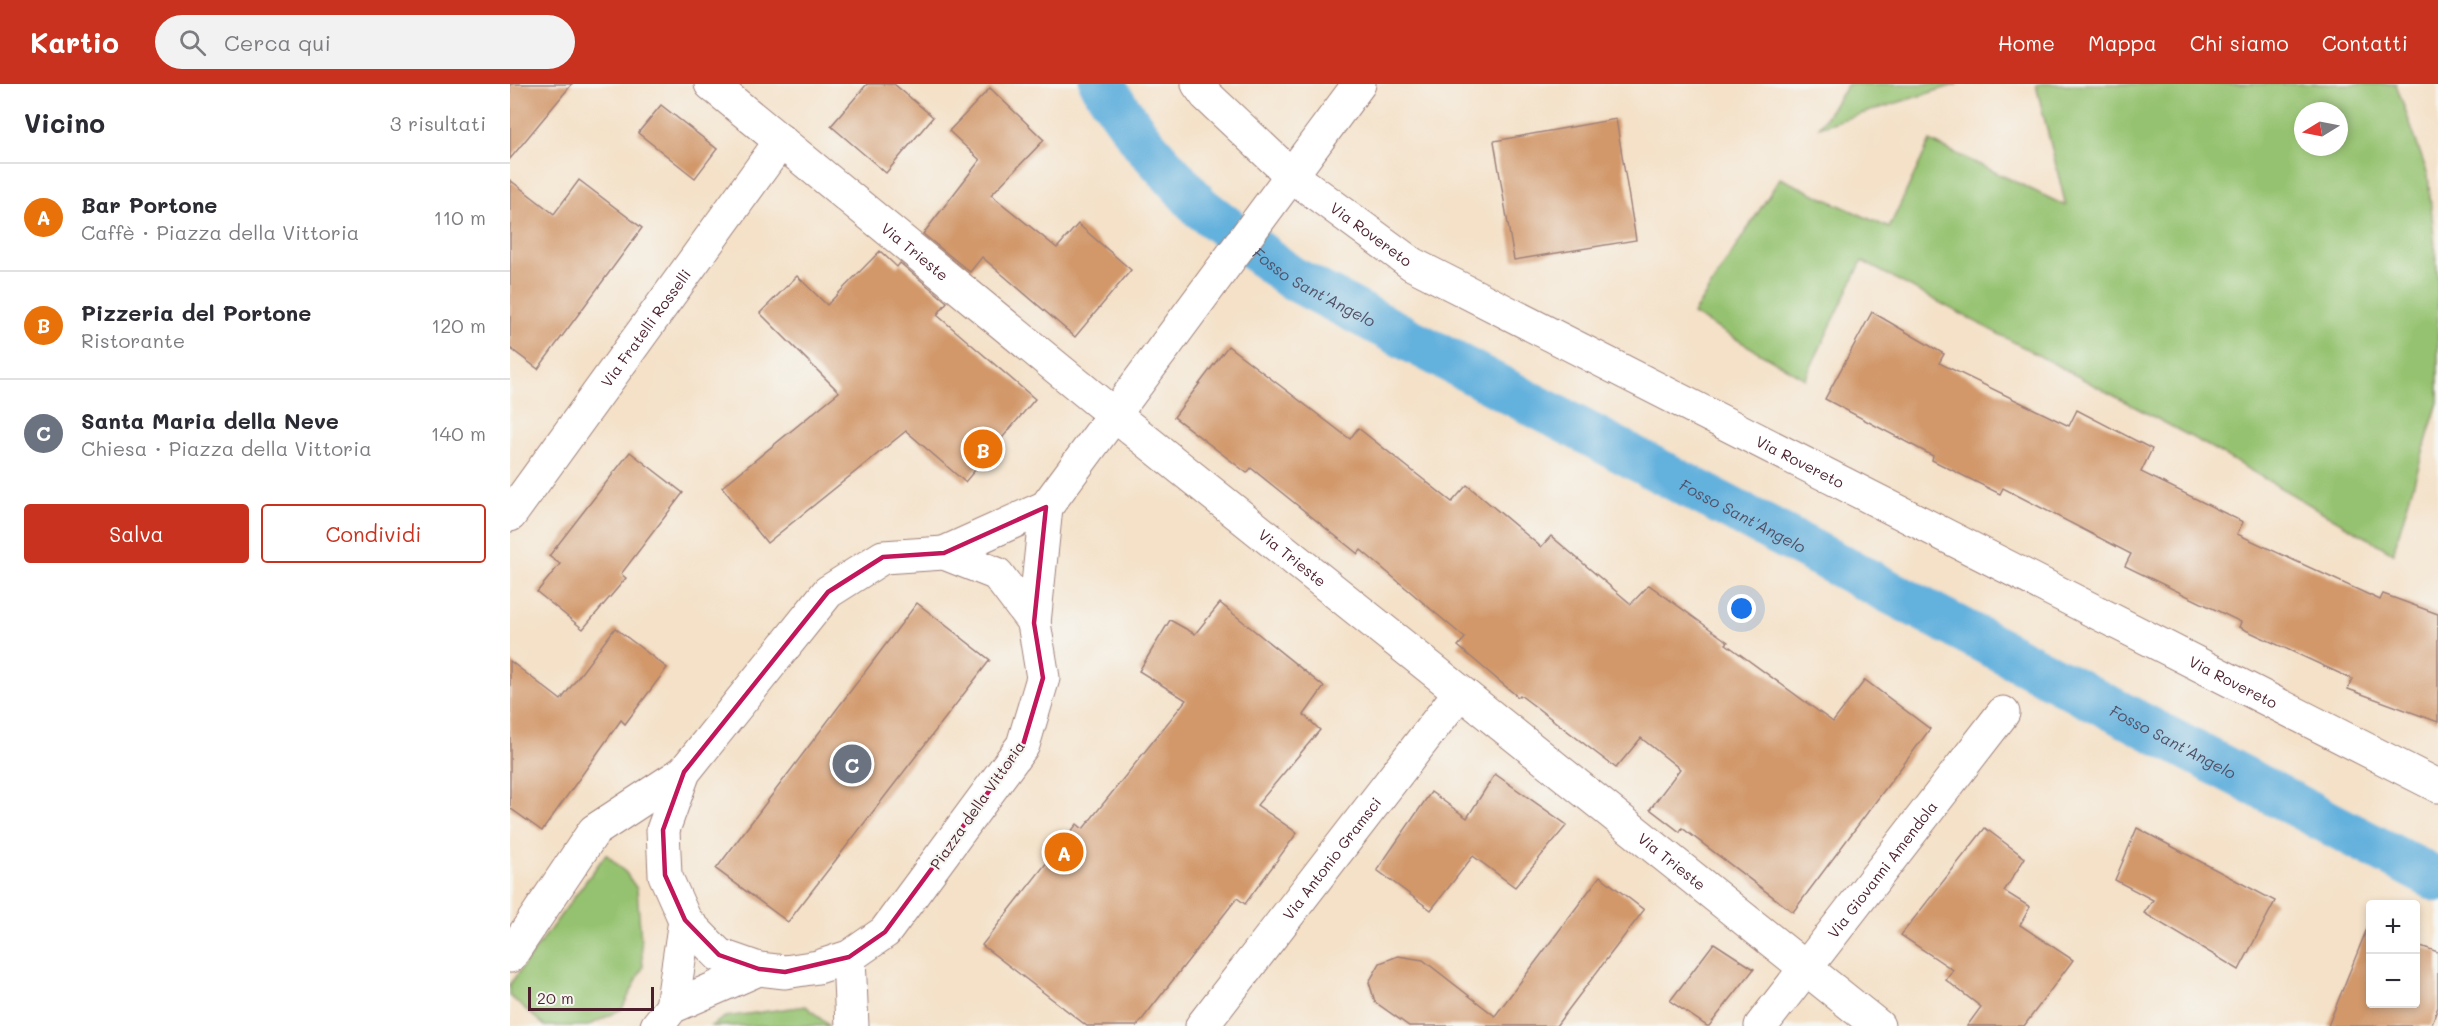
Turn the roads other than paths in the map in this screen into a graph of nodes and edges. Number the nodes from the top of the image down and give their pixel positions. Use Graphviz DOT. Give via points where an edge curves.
graph roads {
  1 [pos="711,84"];
  2 [pos="1198,84"];
  3 [pos="1359,84"];
  4 [pos="781,141"];
  5 [pos="1291,175"];
  6 [pos="1113,414"];
  7 [pos="1046,507"];
  8 [pos="510,514"];
  9 [pos="944,553"];
  10 [pos="1034,623"];
  11 [pos="1460,692"];
  12 [pos="2003,713"];
  13 [pos="684,772"];
  14 [pos="2438,786"];
  15 [pos="685,920"];
  16 [pos="510,956"];
  17 [pos="849,957"];
  18 [pos="1806,967"];
  19 [pos="759,969"];
  20 [pos="665,1016"];
  21 [pos="852,1026"];
  22 [pos="1202,1026"];
  23 [pos="1761,1026"];
  24 [pos="1878,1026"];
  1 -- 4 [label="street, Via Trieste"];
  2 -- 5 [label="street, Via Rovereto"];
  3 -- 5 [label="street, Piazza della Vittoria"];
  4 -- 6 [label="street, Via Trieste"];
  4 -- 8 [label="street, Via Fratelli Rosselli"];
  5 -- 6 [label="street, Piazza della Vittoria"];
  5 -- 14 [label="street, Via Rovereto" via="1412,264"];
  6 -- 7 [label="street, Piazza della Vittoria"];
  6 -- 11 [label="street, Via Trieste"];
  7 -- 9 [label="street, Piazza della Vittoria"];
  7 -- 10 [label="street, Piazza della Vittoria"];
  9 -- 10 [label="street, Piazza della Vittoria" via="997,574"];
  9 -- 13 [label="street, Piazza della Vittoria" via="883,557 828,592"];
  10 -- 17 [label="street, Piazza della Vittoria" via="1043,678 1023,745 885,932"];
  11 -- 18 [label="street, Via Trieste"];
  11 -- 22 [label="street, Via Antonio Gramsci"];
  12 -- 18 [label="street, Via Giovanni Amendola"];
  13 -- 15 [label="street, Piazza della Vittoria" via="663,830 665,875"];
  13 -- 16 [label="street, Piazza della Vittoria" via="594,831"];
  15 -- 19 [label="street, Piazza della Vittoria" via="719,955"];
  15 -- 20 [label="street, Piazza della Vittoria"];
  17 -- 19 [label="street, Piazza della Vittoria" via="785,972"];
  17 -- 21 [label="street"];
  18 -- 23 [label="street, Via Giovanni Amendola"];
  18 -- 24 [label="street, Via Trieste"];
  19 -- 20 [label="street, Piazza della Vittoria"];
}
